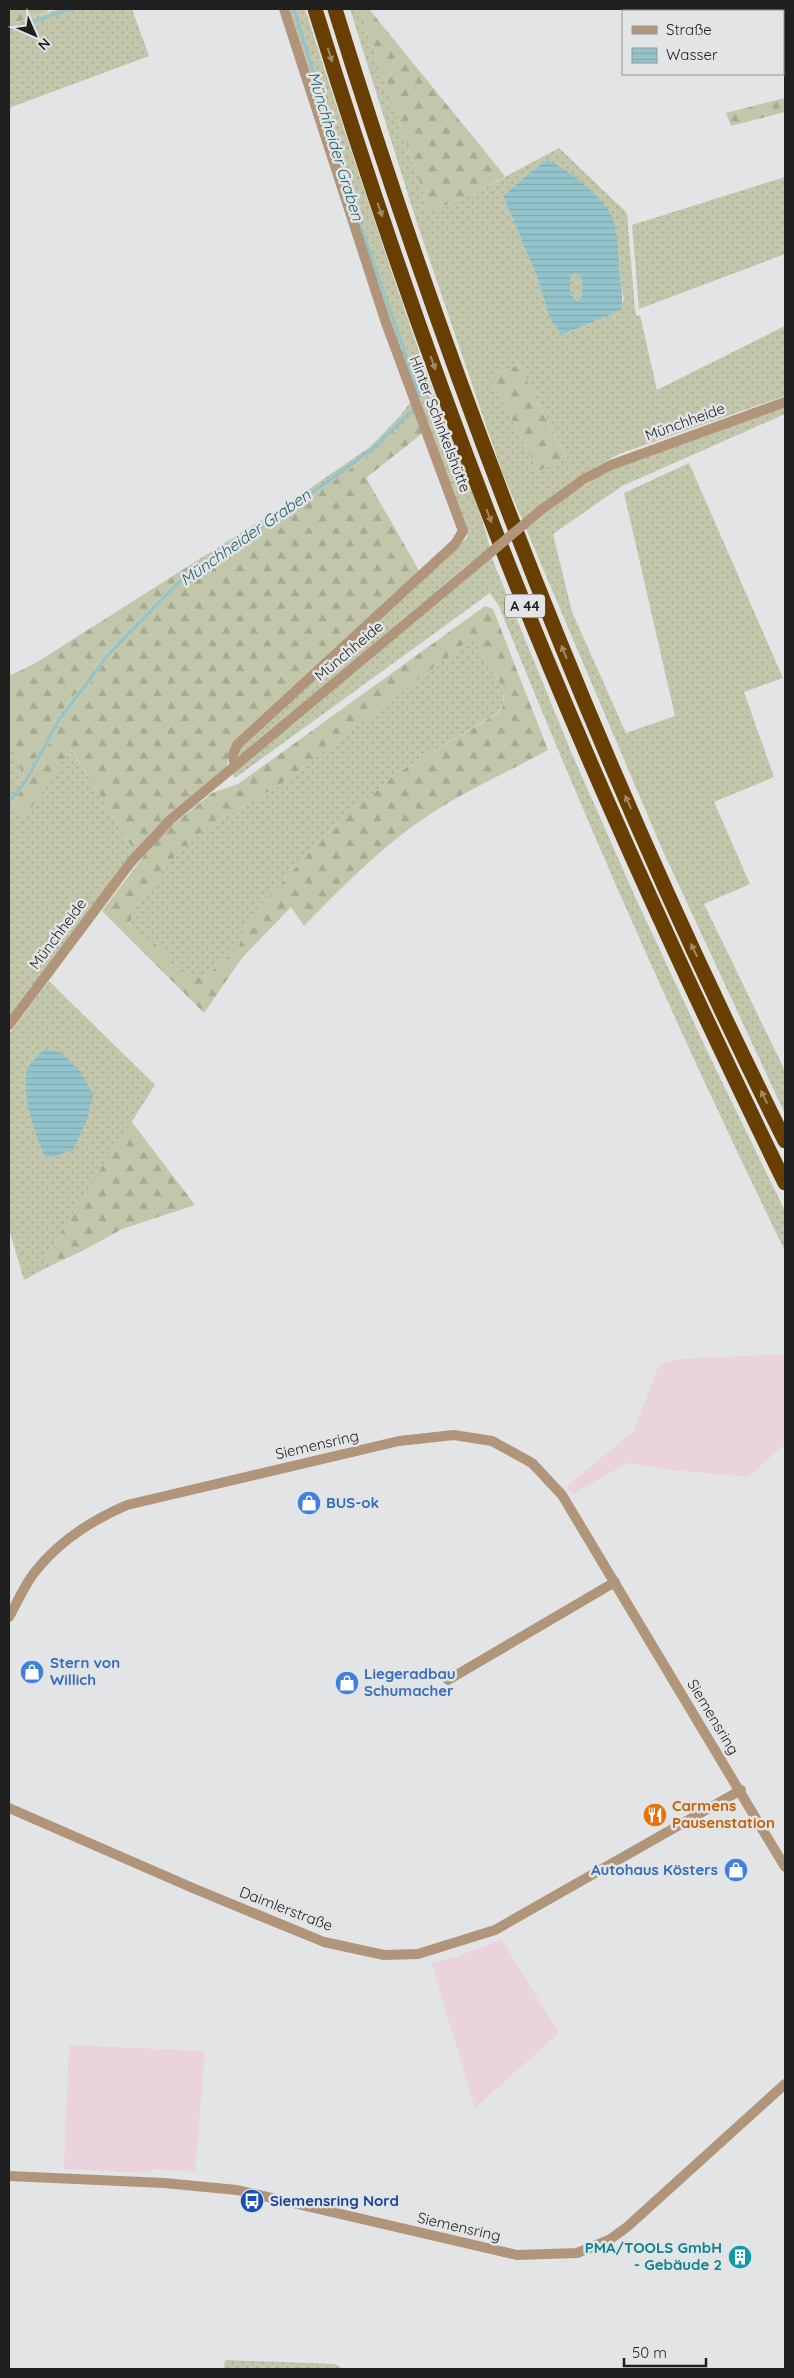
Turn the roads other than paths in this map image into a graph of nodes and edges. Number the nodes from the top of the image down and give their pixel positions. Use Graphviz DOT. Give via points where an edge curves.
graph roads {
  1 [pos="284,9"];
  2 [pos="315,9"];
  3 [pos="335,9"];
  4 [pos="785,402"];
  5 [pos="235,766"];
  6 [pos="9,1024"];
  7 [pos="785,1141"];
  8 [pos="785,1184"];
  9 [pos="615,1582"];
  10 [pos="9,1617"];
  11 [pos="448,1680"];
  12 [pos="741,1790"];
  13 [pos="9,1808"];
  14 [pos="785,1867"];
  15 [pos="785,2084"];
  16 [pos="9,2176"];
  1 -- 5 [label="street, Hinter Schinkelshütte" via="386,323 463,531 456,544 237,745 233,755"];
  2 -- 8 [label="highway, A 44, one-way" via="400,272 491,522 652,905"];
  7 -- 3 [label="highway, A 44, one-way" via="657,868 521,545 414,254"];
  4 -- 5 [label="street, Münchheide, bridge" via="611,465 584,479 541,510"];
  5 -- 6 [label="street, Münchheide" via="170,820 131,862"];
  9 -- 10 [label="street, Siemensring" via="562,1495 532,1463 492,1441 454,1434 399,1441 127,1505 88,1525 61,1546 34,1574"];
  9 -- 11 [label="street"];
  9 -- 12 [label="street, Siemensring"];
  12 -- 13 [label="street, Daimlerstraße" via="495,1930 418,1954 384,1955 324,1942"];
  12 -- 14 [label="street, Siemensring"];
  15 -- 16 [label="street, Siemensring" via="627,2227 609,2240 577,2254 517,2255 238,2190"];
}
